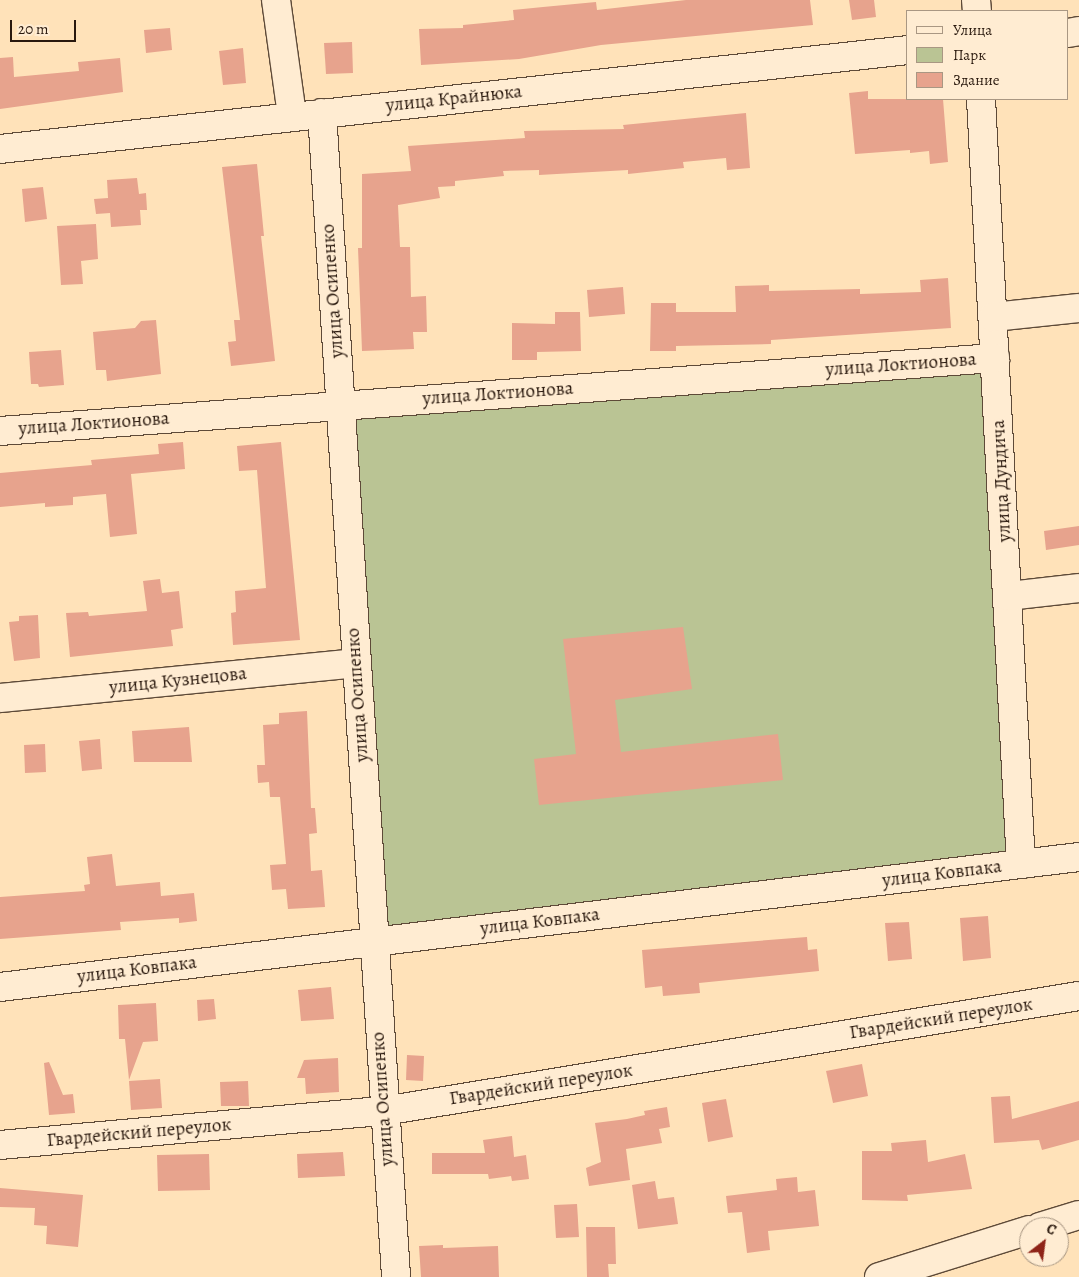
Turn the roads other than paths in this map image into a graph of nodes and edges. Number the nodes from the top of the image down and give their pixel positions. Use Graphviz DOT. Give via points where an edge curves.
graph roads {
  1 [pos="276,0"];
  2 [pos="906,50"];
  3 [pos="982,100"];
  4 [pos="322,113"];
  5 [pos="292,116"];
  6 [pos="0,149"];
  7 [pos="1079,308"];
  8 [pos="993,317"];
  9 [pos="995,358"];
  10 [pos="340,406"];
  11 [pos="0,431"];
  12 [pos="1079,588"];
  13 [pos="1008,596"];
  14 [pos="356,664"];
  15 [pos="0,698"];
  16 [pos="1079,857"];
  17 [pos="1021,864"];
  18 [pos="373,942"];
  19 [pos="0,987"];
  20 [pos="1079,996"];
  21 [pos="384,1111"];
  22 [pos="0,1145"];
  23 [pos="1019,1233"];
  24 [pos="396,1277"];
  25 [pos="878,1277"];
  1 -- 5 [label="street"];
  2 -- 4 [label="street, улица Крайнюка"];
  3 -- 8 [label="street, улица Дундича"];
  4 -- 5 [label="street, улица Крайнюка"];
  4 -- 10 [label="street, улица Осипенко"];
  5 -- 6 [label="street, улица Крайнюка"];
  7 -- 8 [label="street"];
  8 -- 9 [label="street, улица Дундича"];
  9 -- 10 [label="street, улица Локтионова"];
  9 -- 13 [label="street, улица Дундича"];
  10 -- 11 [label="street, улица Локтионова"];
  10 -- 14 [label="street, улица Осипенко"];
  12 -- 13 [label="street"];
  13 -- 17 [label="street, улица Дундича"];
  14 -- 15 [label="street, улица Кузнецова"];
  14 -- 18 [label="street, улица Осипенко"];
  16 -- 17 [label="street, улица Ковпака"];
  17 -- 18 [label="street, улица Ковпака"];
  18 -- 19 [label="street, улица Ковпака"];
  18 -- 21 [label="street, улица Осипенко"];
  20 -- 21 [label="street, Гвардейский переулок"];
  21 -- 22 [label="street, Гвардейский переулок"];
  21 -- 24 [label="street, улица Осипенко"];
  23 -- 25 [label="street"];
}
